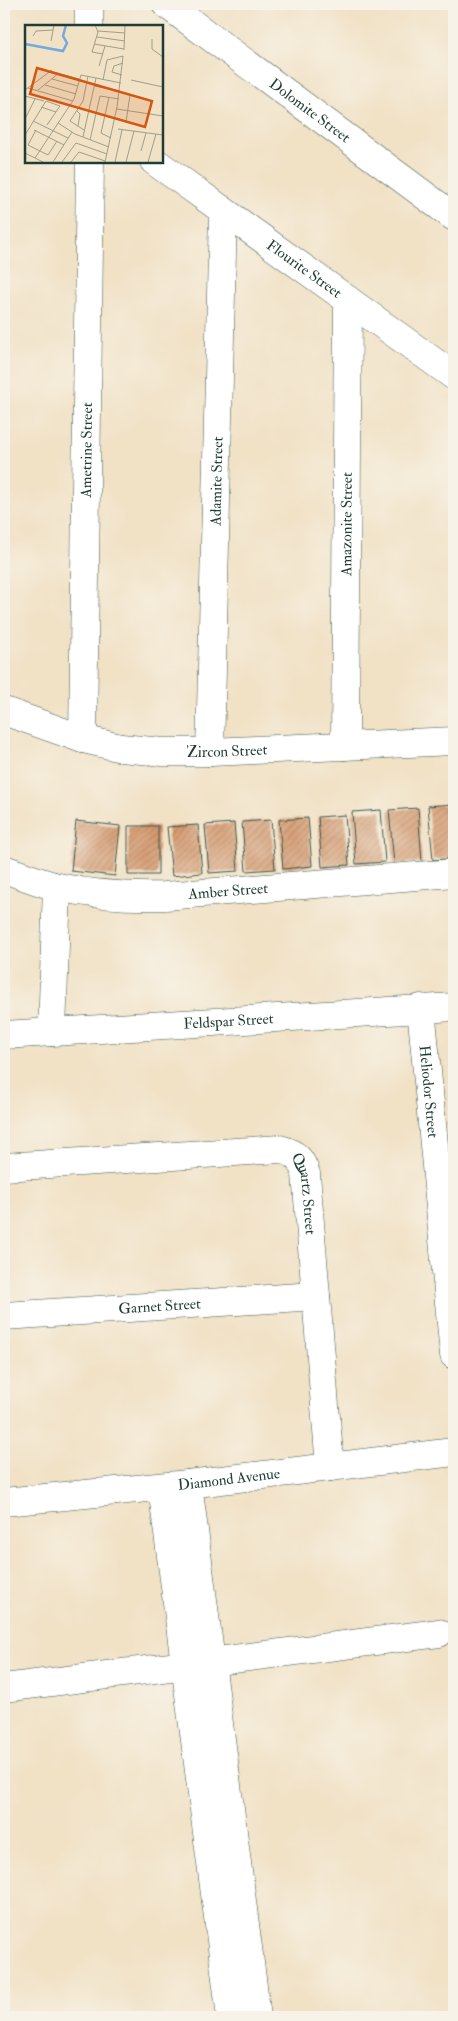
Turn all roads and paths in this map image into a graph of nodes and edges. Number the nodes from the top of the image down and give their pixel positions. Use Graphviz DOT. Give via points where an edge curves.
graph roads {
  1 [pos="89,4"];
  2 [pos="166,4"];
  3 [pos="89,25"];
  4 [pos="90,162"];
  5 [pos="155,162"];
  6 [pos="223,211"];
  7 [pos="454,217"];
  8 [pos="348,300"];
  9 [pos="454,376"];
  10 [pos="4,711"];
  11 [pos="83,739"];
  12 [pos="454,741"];
  13 [pos="345,746"];
  14 [pos="210,752"];
  15 [pos="4,869"];
  16 [pos="454,873"];
  17 [pos="56,887"];
  18 [pos="454,1007"];
  19 [pos="421,1008"];
  20 [pos="52,1032"];
  21 [pos="4,1035"];
  22 [pos="4,1167"];
  23 [pos="316,1296"];
  24 [pos="4,1316"];
  25 [pos="454,1355"];
  26 [pos="454,1452"];
  27 [pos="330,1467"];
  28 [pos="175,1485"];
  29 [pos="4,1502"];
  30 [pos="438,1633"];
  31 [pos="198,1663"];
  32 [pos="4,1688"];
  33 [pos="235,1944"];
  34 [pos="231,2017"];
  35 [pos="257,2017"];
  1 -- 3 [label="street"];
  2 -- 7 [label="street, Dolomite Street"];
  4 -- 11 [label="street, Ametrine Street"];
  5 -- 6 [label="street, Flourite Street"];
  6 -- 8 [label="street, Flourite Street"];
  6 -- 14 [label="street, Adamite Street"];
  8 -- 9 [label="street, Flourite Street"];
  8 -- 13 [label="street, Amazonite Street"];
  10 -- 11 [label="street, Zircon Street"];
  11 -- 14 [label="street, Zircon Street" via="121,748"];
  12 -- 13 [label="street, Zircon Street"];
  13 -- 14 [label="street, Zircon Street"];
  15 -- 17 [label="street, Amber Street"];
  16 -- 17 [label="street, Amber Street" via="165,896 129,897"];
  17 -- 20 [label="street"];
  18 -- 19 [label="street, Feldspar Street"];
  19 -- 20 [label="street, Feldspar Street"];
  19 -- 25 [label="street, Heliodor Street"];
  20 -- 21 [label="street, Feldspar Street"];
  22 -- 23 [label="street, Quartz Street" via="280,1149 291,1151 298,1156 306,1174"];
  23 -- 24 [label="street, Garnet Street"];
  23 -- 27 [label="street, Quartz Street"];
  26 -- 27 [label="street, Diamond Avenue"];
  27 -- 28 [label="street, Diamond Avenue"];
  28 -- 29 [label="street, Diamond Avenue"];
  28 -- 31 [label="street"];
  30 -- 31 [label="street"];
  31 -- 32 [label="street"];
  31 -- 33 [label="street"];
  33 -- 34 [label="street"];
  33 -- 35 [label="street"];
}
